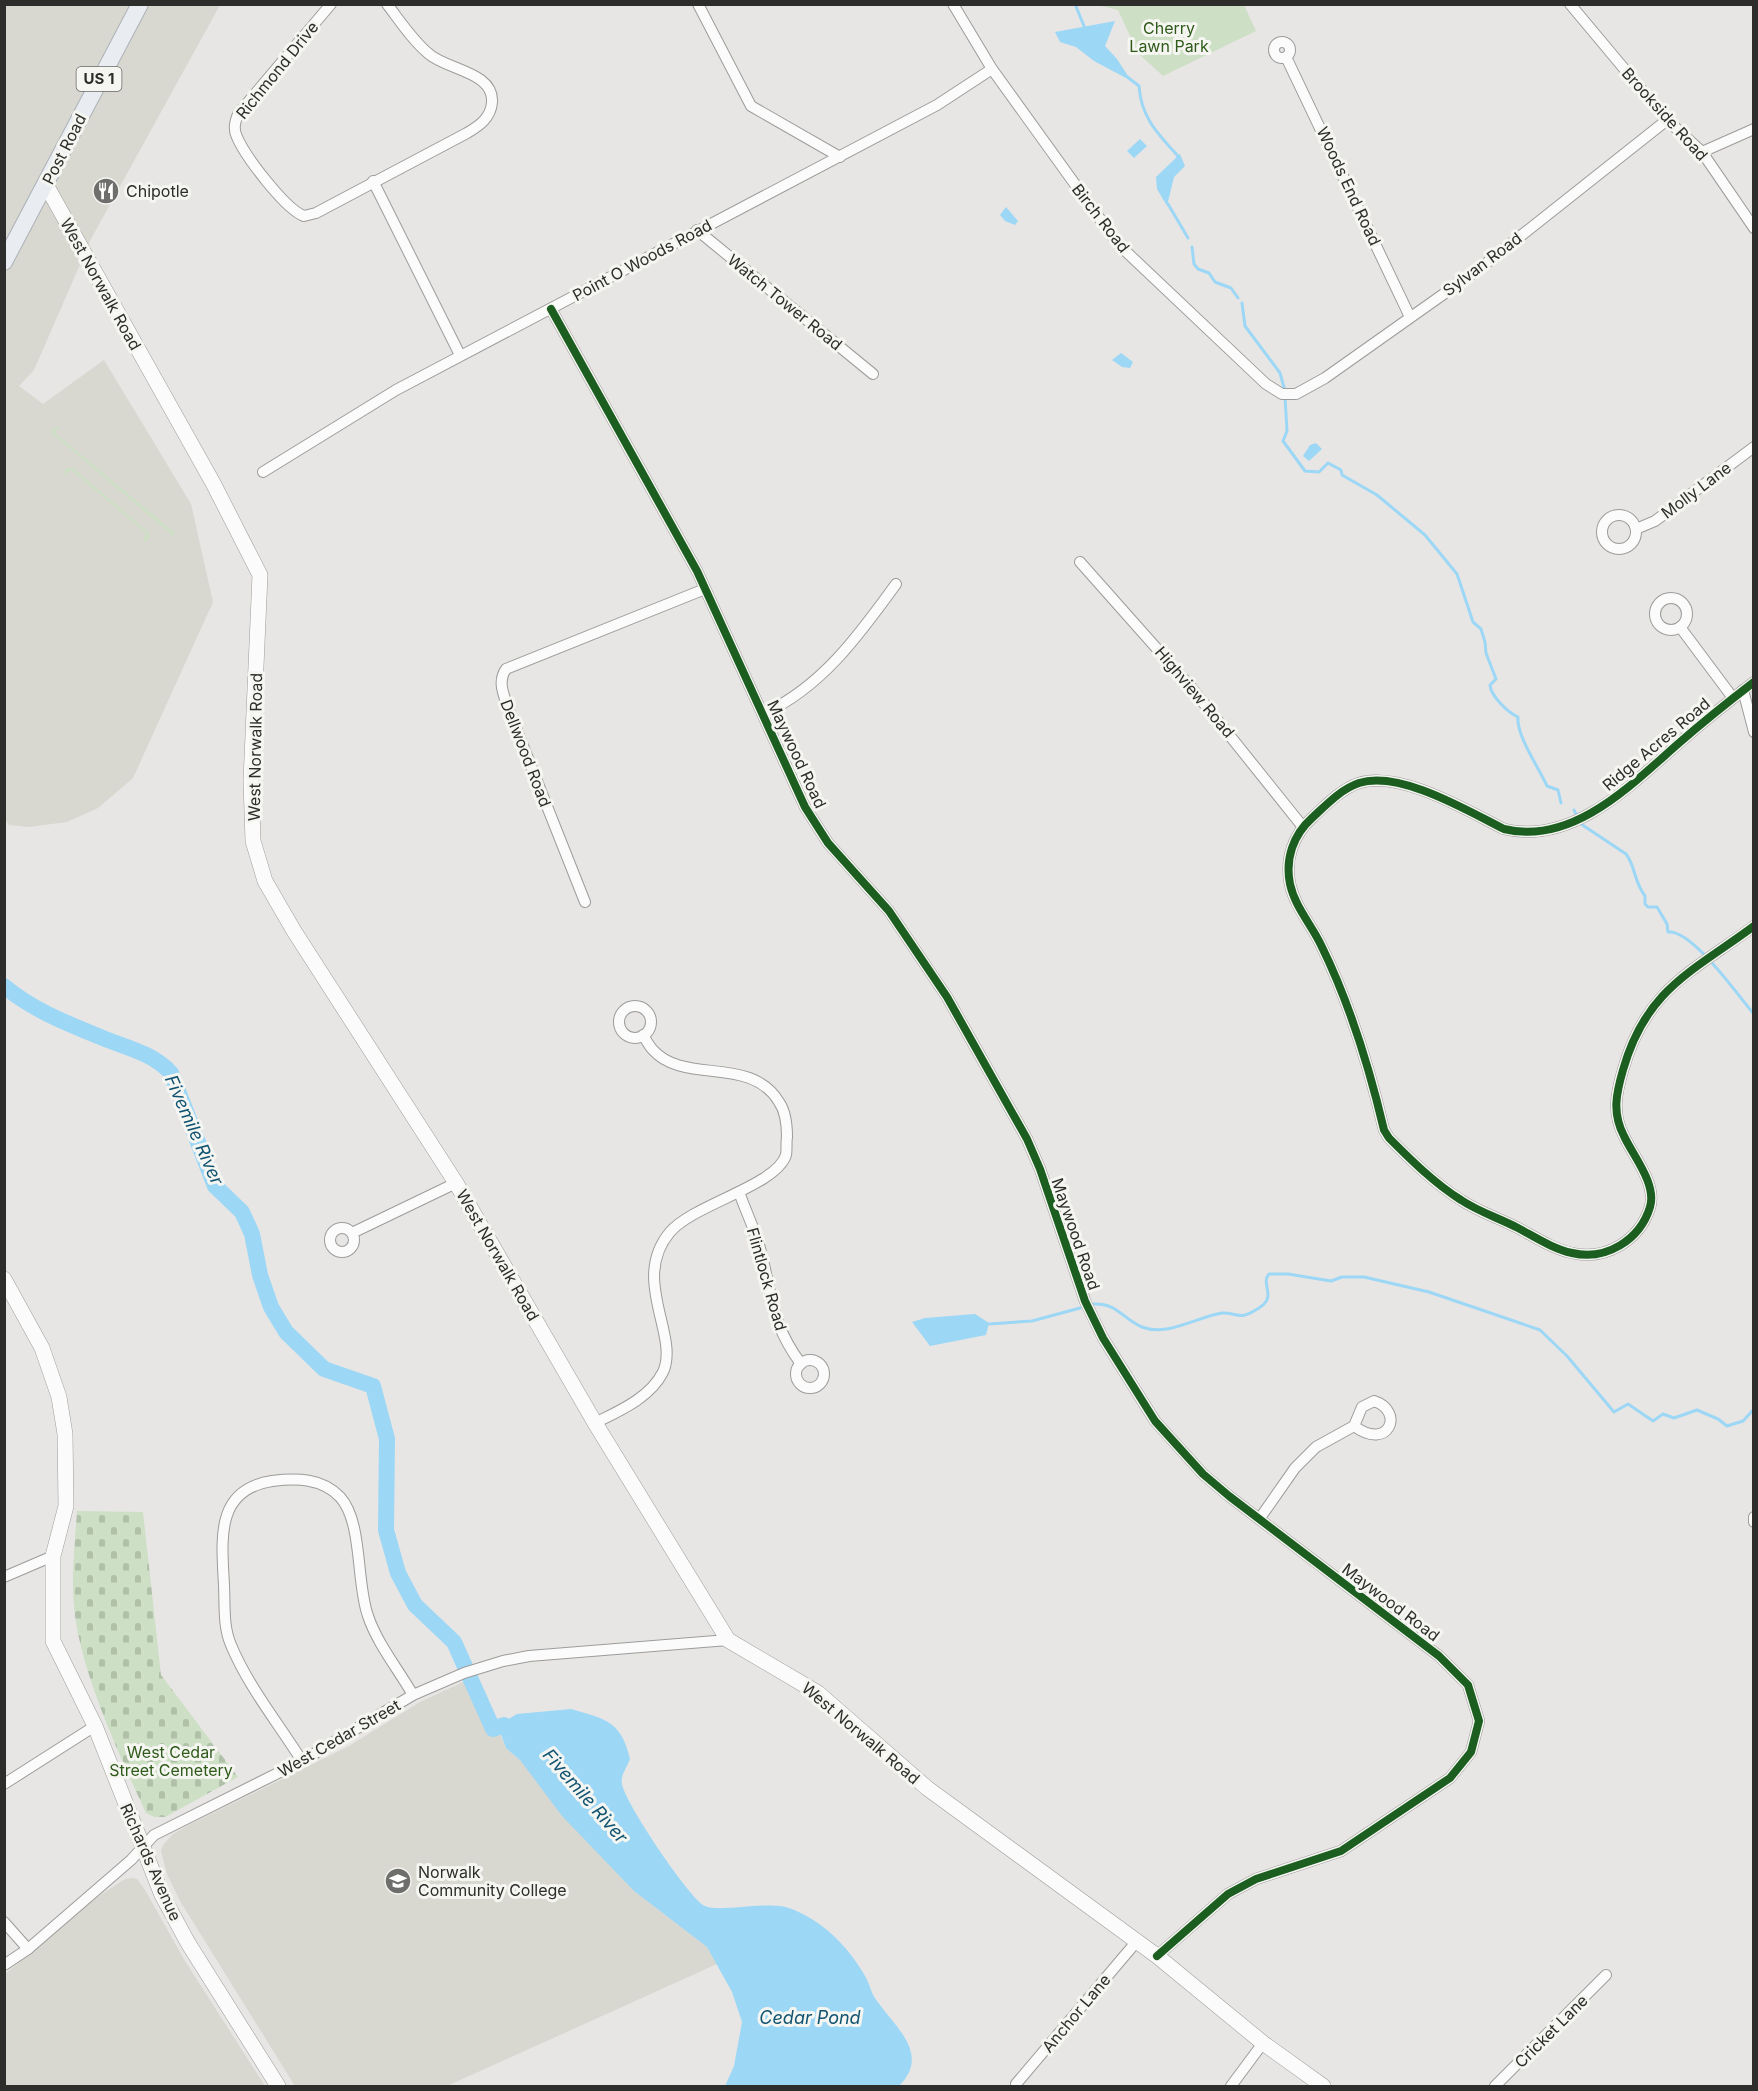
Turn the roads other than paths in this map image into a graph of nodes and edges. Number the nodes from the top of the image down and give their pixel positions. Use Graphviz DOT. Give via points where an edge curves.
graph roads {
  1 [pos="140,4"];
  2 [pos="331,4"];
  3 [pos="387,4"];
  4 [pos="698,4"];
  5 [pos="953,4"];
  6 [pos="1570,4"];
  7 [pos="1286,57"];
  8 [pos="992,69"];
  9 [pos="1667,120"];
  10 [pos="1754,129"];
  11 [pos="1702,152"];
  12 [pos="840,157"];
  13 [pos="373,181"];
  14 [pos="46,185"];
  15 [pos="1754,228"];
  16 [pos="697,230"];
  17 [pos="4,262"];
  18 [pos="552,309"];
  19 [pos="1410,317"];
  20 [pos="460,356"];
  21 [pos="873,374"];
  22 [pos="1285,394"];
  23 [pos="1754,447"];
  24 [pos="262,472"];
  25 [pos="1636,529"];
  26 [pos="1080,562"];
  27 [pos="896,584"];
  28 [pos="705,588"];
  29 [pos="1680,627"];
  30 [pos="1754,682"];
  31 [pos="1743,690"];
  32 [pos="1732,698"];
  33 [pos="764,714"];
  34 [pos="1754,732"];
  35 [pos="1303,826"];
  36 [pos="585,903"];
  37 [pos="1754,926"];
  38 [pos="643,1035"];
  39 [pos="456,1183"];
  40 [pos="739,1192"];
  41 [pos="352,1233"];
  42 [pos="4,1279"];
  43 [pos="801,1364"];
  44 [pos="595,1424"];
  45 [pos="1354,1426"];
  46 [pos="1260,1518"];
  47 [pos="53,1556"];
  48 [pos="4,1576"];
  49 [pos="728,1640"];
  50 [pos="413,1695"];
  51 [pos="95,1725"];
  52 [pos="302,1761"];
  53 [pos="4,1784"];
  54 [pos="142,1848"];
  55 [pos="4,1922"];
  56 [pos="1137,1941"];
  57 [pos="28,1949"];
  58 [pos="1157,1956"];
  59 [pos="4,1965"];
  60 [pos="1606,1975"];
  61 [pos="1263,2043"];
  62 [pos="1016,2084"];
  63 [pos="278,2086"];
  64 [pos="1232,2086"];
  65 [pos="1323,2086"];
  66 [pos="1495,2086"];
  1 -- 14 [label="main road, Post Road / US 1"];
  2 -- 13 [label="street, Richmond Drive" via="238,114 236,135 280,197 304,216"];
  3 -- 13 [label="street, Richmond Drive" via="429,54 482,81 490,90 492,101 488,117 475,128"];
  4 -- 12 [label="street" via="751,106"];
  5 -- 8 [label="street, Birch Road"];
  6 -- 9 [label="street, Brookside Road"];
  7 -- 19 [label="street, Woods End Road"];
  8 -- 12 [label="street, Point O Woods Road" via="937,105"];
  8 -- 22 [label="street, Birch Road" via="1118,244 1266,384"];
  9 -- 11 [label="street, Brookside Road"];
  9 -- 19 [label="street, Sylvan Road" via="1479,269"];
  10 -- 11 [label="street"];
  11 -- 15 [label="street, Brookside Road"];
  12 -- 16 [label="street, Point O Woods Road"];
  13 -- 20 [label="street"];
  14 -- 17 [label="main road, Post Road / US 1"];
  14 -- 39 [label="main road, West Norwalk Road" via="213,483 260,575 251,781 256,856 265,881 350,1025"];
  16 -- 18 [label="street, Point O Woods Road"];
  16 -- 21 [label="street, Watch Tower Road"];
  18 -- 20 [label="street, Point O Woods Road"];
  18 -- 28 [label="street, Maywood Road"];
  19 -- 22 [label="street, Sylvan Road" via="1306,390"];
  20 -- 24 [label="street, Point O Woods Road" via="332,427"];
  23 -- 25 [label="street, Molly Lane" via="1655,521"];
  26 -- 35 [label="street, Highview Road" via="1190,686"];
  27 -- 33 [label="street" via="855,641 827,670 789,701"];
  28 -- 33 [label="street, Maywood Road"];
  28 -- 36 [label="street, Dellwood Road" via="506,669 503,674 501,683 515,729"];
  29 -- 32 [label="street"];
  30 -- 31 [label="street, Ridge Acres Road"];
  31 -- 32 [label="street, Ridge Acres Road"];
  31 -- 34 [label="street"];
  32 -- 35 [label="street, Ridge Acres Road" via="1626,790 1578,818 1545,830 1504,829 1409,785 1368,781 1346,790"];
  33 -- 46 [label="street, Maywood Road" via="814,823 914,946 1021,1129 1040,1169 1085,1301 1123,1372 1155,1421 1203,1474"];
  35 -- 37 [label="street, Ridge Acres Road" via="1290,855 1290,884 1352,1017 1389,1138 1440,1186 1461,1200 1571,1253 1596,1254 1618,1247 1637,1231 1653,1199 1616,1117 1618,1087 1628,1054 1652,1006 1706,957"];
  38 -- 40 [label="street" via="654,1052 673,1063 740,1074 766,1087 780,1102 787,1124 786,1156 768,1175"];
  39 -- 41 [label="street"];
  39 -- 44 [label="main road, West Norwalk Road"];
  40 -- 43 [label="street, Flintlock Road" via="761,1252 774,1315"];
  40 -- 44 [label="street" via="691,1215 671,1232 658,1252 654,1278 666,1352 663,1371 649,1391"];
  42 -- 47 [label="main road, Richards Avenue" via="42,1348 59,1397 67,1471 66,1506"];
  44 -- 49 [label="main road, West Norwalk Road"];
  45 -- 46 [label="street" via="1316,1447 1295,1468"];
  46 -- 58 [label="street, Maywood Road" via="1454,1669 1468,1685 1479,1721 1471,1752 1450,1778 1341,1851 1256,1879 1228,1894"];
  47 -- 48 [label="street"];
  47 -- 51 [label="main road, Richards Avenue" via="52,1641"];
  49 -- 50 [label="street, West Cedar Street" via="530,1656 476,1669"];
  49 -- 56 [label="main road, West Norwalk Road" via="818,1693 927,1788"];
  50 -- 52 [label="street, West Cedar Street"];
  50 -- 52 [label="street" via="368,1616 350,1516 343,1501 328,1487 305,1480 266,1482 246,1489 231,1506 223,1532 226,1630 238,1660"];
  51 -- 53 [label="street"];
  51 -- 54 [label="main road, Richards Avenue"];
  52 -- 54 [label="street, West Cedar Street" via="154,1835"];
  54 -- 57 [label="street, West Cedar Street"];
  54 -- 63 [label="main road, Richards Avenue" via="188,1943"];
  55 -- 57 [label="street"];
  56 -- 58 [label="main road, West Norwalk Road"];
  56 -- 62 [label="street, Anchor Lane"];
  57 -- 59 [label="street, West Cedar Street"];
  58 -- 61 [label="main road, West Norwalk Road"];
  60 -- 66 [label="street, Cricket Lane"];
  61 -- 64 [label="street"];
  61 -- 65 [label="main road, West Norwalk Road"];
}
